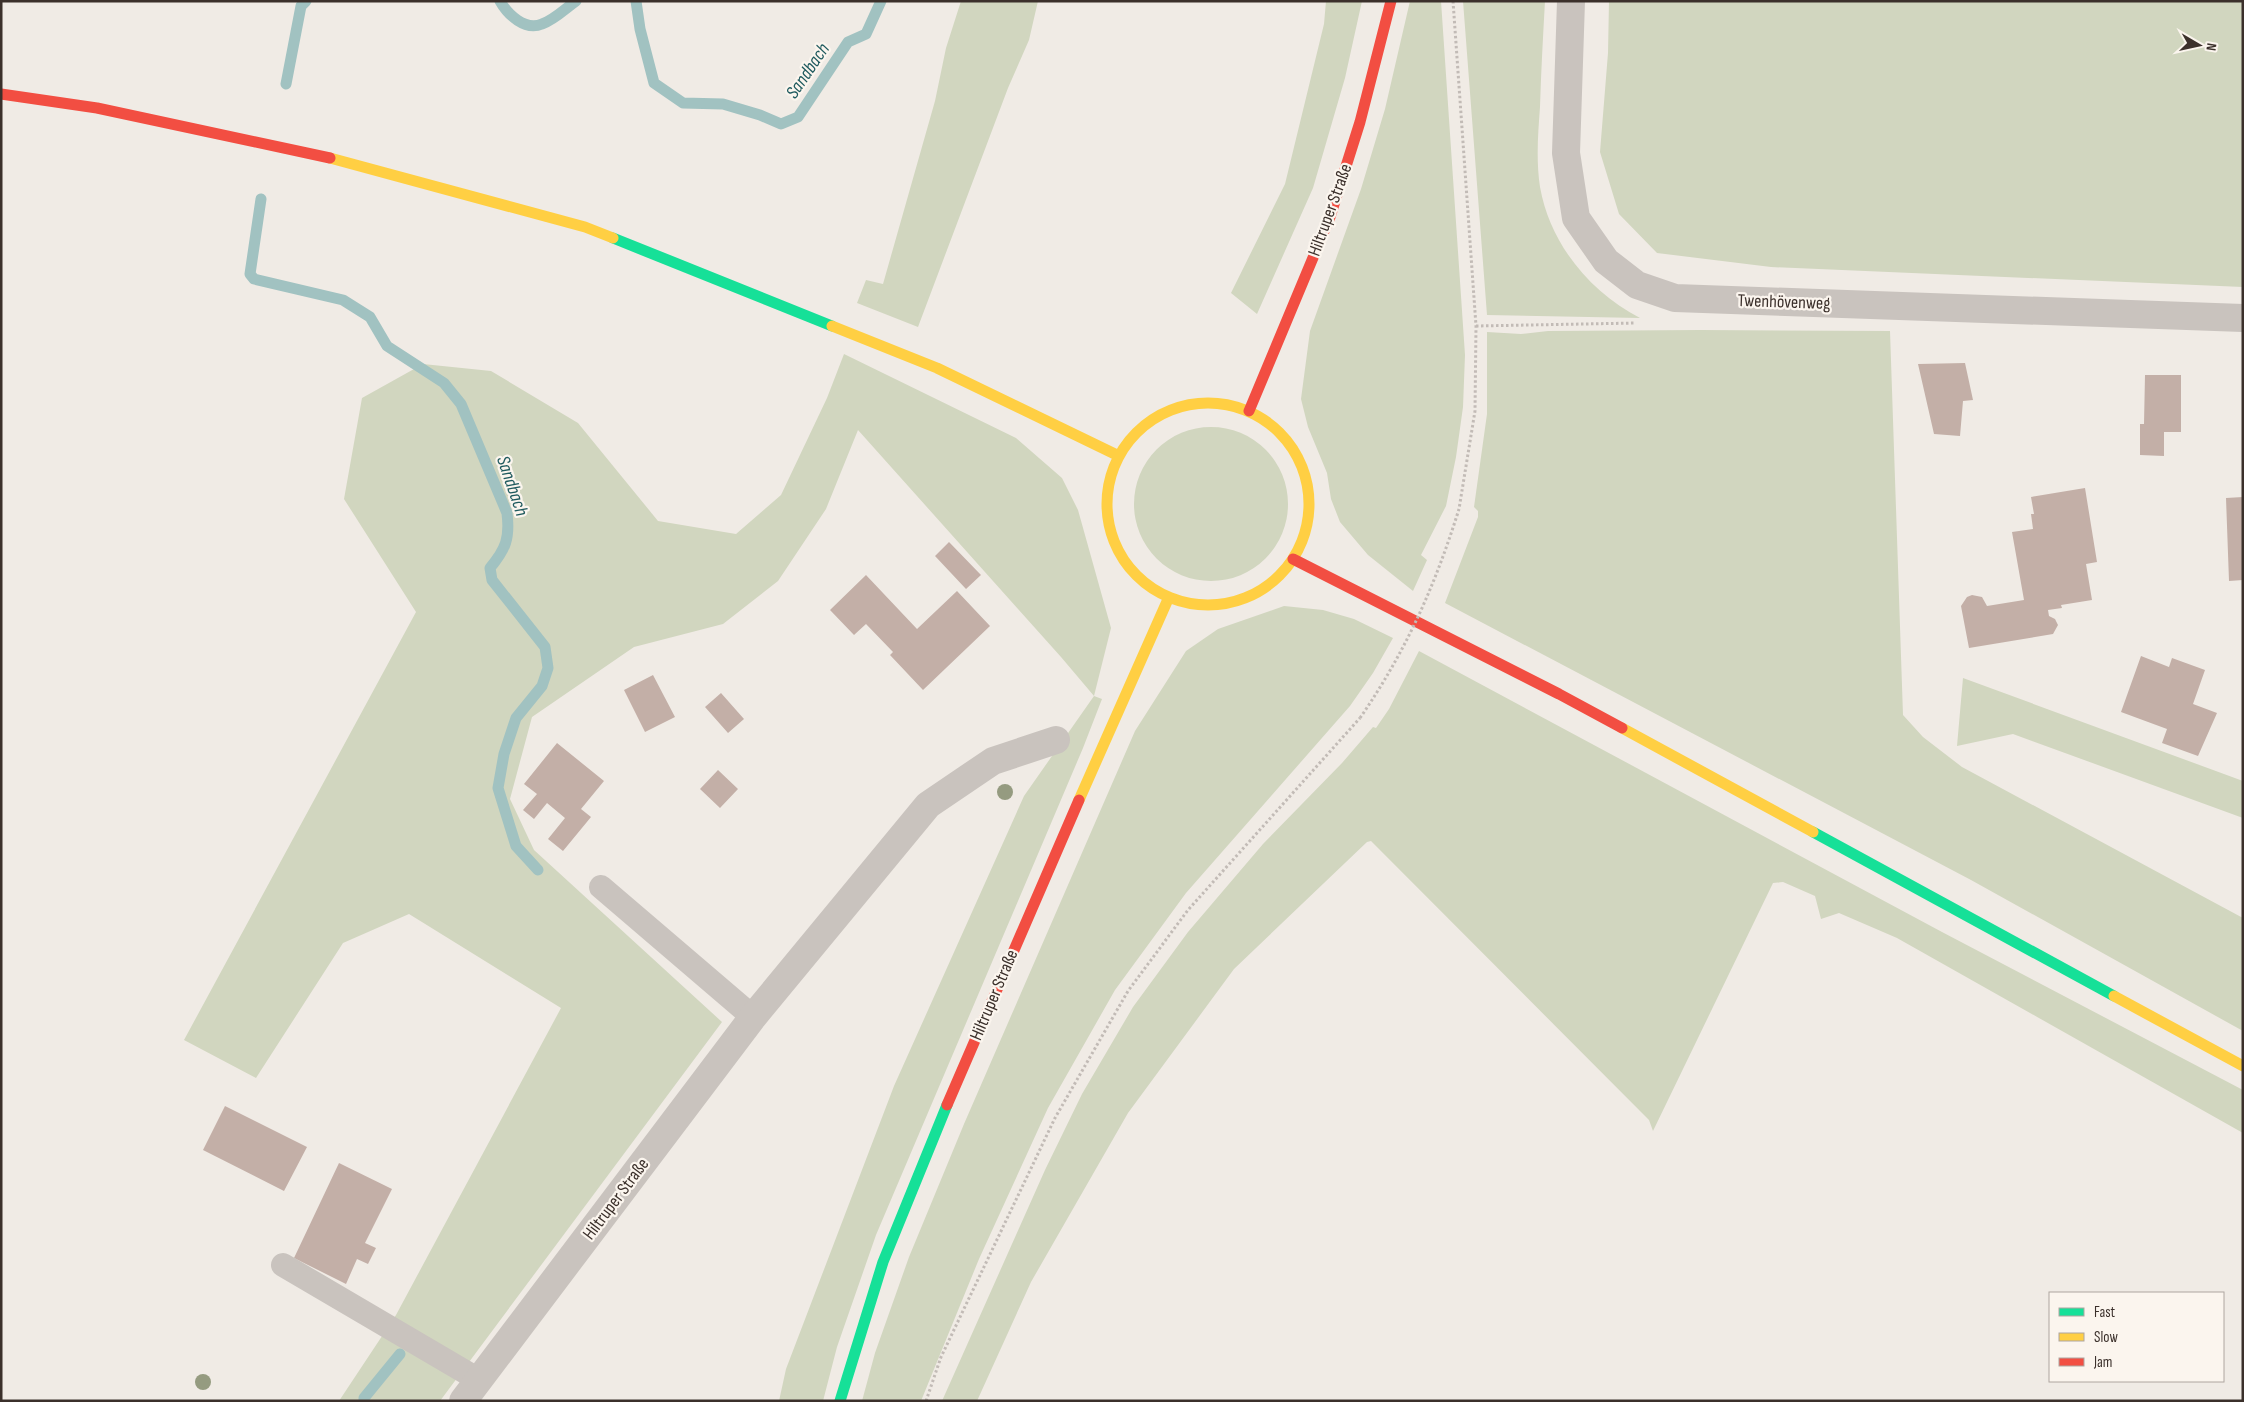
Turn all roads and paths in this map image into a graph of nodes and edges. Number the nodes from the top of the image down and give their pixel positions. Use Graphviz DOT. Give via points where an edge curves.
graph roads {
  1 [pos="1391,1"];
  2 [pos="1453,1"];
  3 [pos="1571,1"];
  4 [pos="1,94"];
  5 [pos="1675,298"];
  6 [pos="2243,318"];
  7 [pos="1476,326"];
  8 [pos="1249,411"];
  9 [pos="1119,456"];
  10 [pos="1293,559"];
  11 [pos="1169,597"];
  12 [pos="1056,740"];
  13 [pos="601,887"];
  14 [pos="753,1017"];
  15 [pos="2243,1066"];
  16 [pos="283,1265"];
  17 [pos="471,1390"];
  18 [pos="840,1401"];
  19 [pos="926,1401"];
  1 -- 8 [label="main road, Hiltruper Straße" via="1360,122 1330,218"];
  2 -- 7 [label="path"];
  3 -- 5 [label="street, Twenhövenweg" via="1566,153 1576,218 1606,261 1638,285"];
  4 -- 9 [label="main road" via="97,108 334,159 585,227 937,368"];
  5 -- 6 [label="street, Twenhövenweg"];
  5 -- 7 [label="path" via="1652,323"];
  7 -- 19 [label="path, bridge" via="1476,411 1459,508 1431,592 1398,658 1360,718 1188,910 1128,991 1055,1118 941,1357"];
  8 -- 9 [label="main road" via="1212,402 1168,411 1140,429"];
  8 -- 10 [label="main road" via="1278,431 1299,459 1309,492 1307,527"];
  9 -- 11 [label="main road" via="1110,480 1108,513 1115,543 1138,577"];
  10 -- 11 [label="main road" via="1269,585 1238,601 1203,605"];
  10 -- 15 [label="main road" via="1559,694"];
  11 -- 18 [label="main road, Hiltruper Straße" via="1096,757 940,1121 883,1262"];
  12 -- 14 [label="street, Hiltruper Straße" via="993,761 928,806"];
  13 -- 14 [label="lane"];
  14 -- 17 [label="street, Hiltruper Straße"];
  16 -- 17 [label="lane, Hiltruper Straße"];
}
